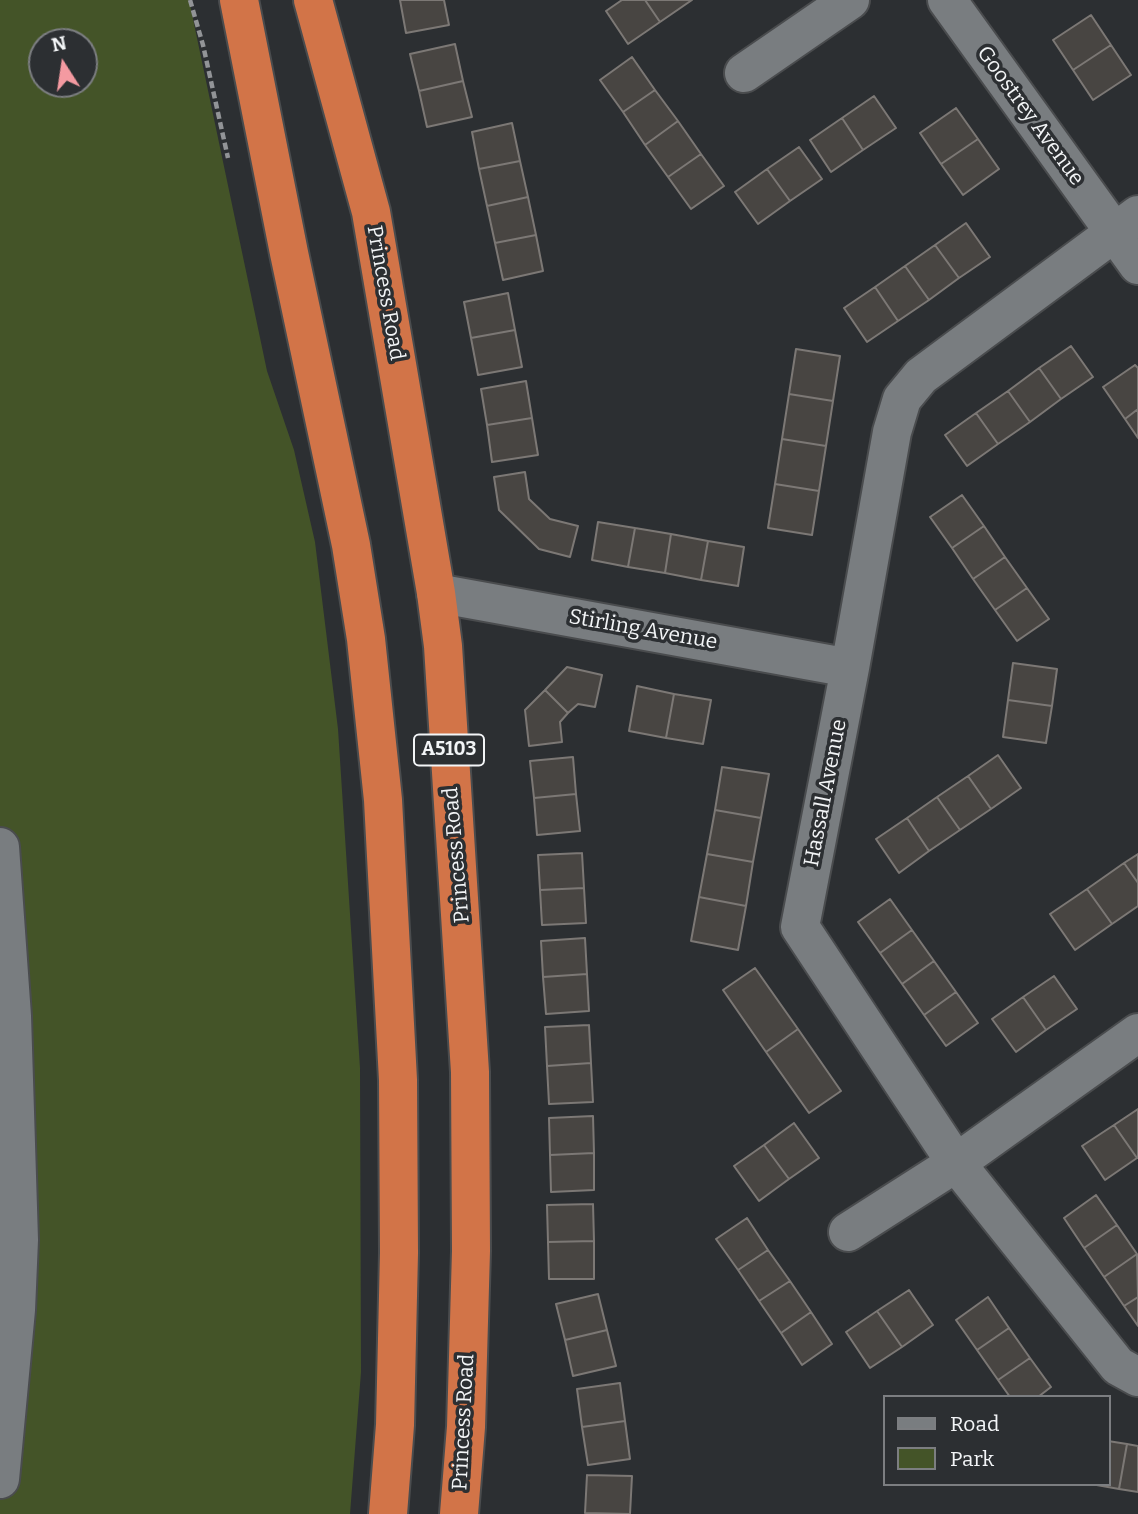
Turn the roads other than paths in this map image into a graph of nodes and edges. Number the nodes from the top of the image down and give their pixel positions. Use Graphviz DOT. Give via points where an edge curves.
graph roads {
  1 [pos="239,0"];
  2 [pos="313,0"];
  3 [pos="850,0"];
  4 [pos="947,0"];
  5 [pos="744,73"];
  6 [pos="1126,223"];
  7 [pos="1138,265"];
  8 [pos="436,593"];
  9 [pos="850,668"];
  10 [pos="0,847"];
  11 [pos="1138,1033"];
  12 [pos="956,1163"];
  13 [pos="848,1232"];
  14 [pos="1138,1377"];
  15 [pos="0,1479"];
  16 [pos="388,1514"];
  17 [pos="460,1514"];
  1 -- 16 [label="highway" via="351,545 383,800 398,1080 399,1253"];
  2 -- 8 [label="highway, Princess Road / A5103" via="371,212"];
  3 -- 5 [label="street"];
  4 -- 6 [label="street, Goostrey Avenue"];
  6 -- 7 [label="street, Goostrey Avenue"];
  6 -- 9 [label="street, Hassall Avenue" via="921,376 902,398"];
  8 -- 9 [label="street, Stirling Avenue"];
  8 -- 17 [label="highway, Princess Road / A5103" via="470,1072 471,1251"];
  9 -- 12 [label="street, Hassall Avenue" via="800,927"];
  10 -- 15 [label="street" via="12,1016 19,1240"];
  11 -- 12 [label="street"];
  12 -- 13 [label="street"];
  12 -- 14 [label="street, Hassall Avenue" via="1118,1366"];
}
